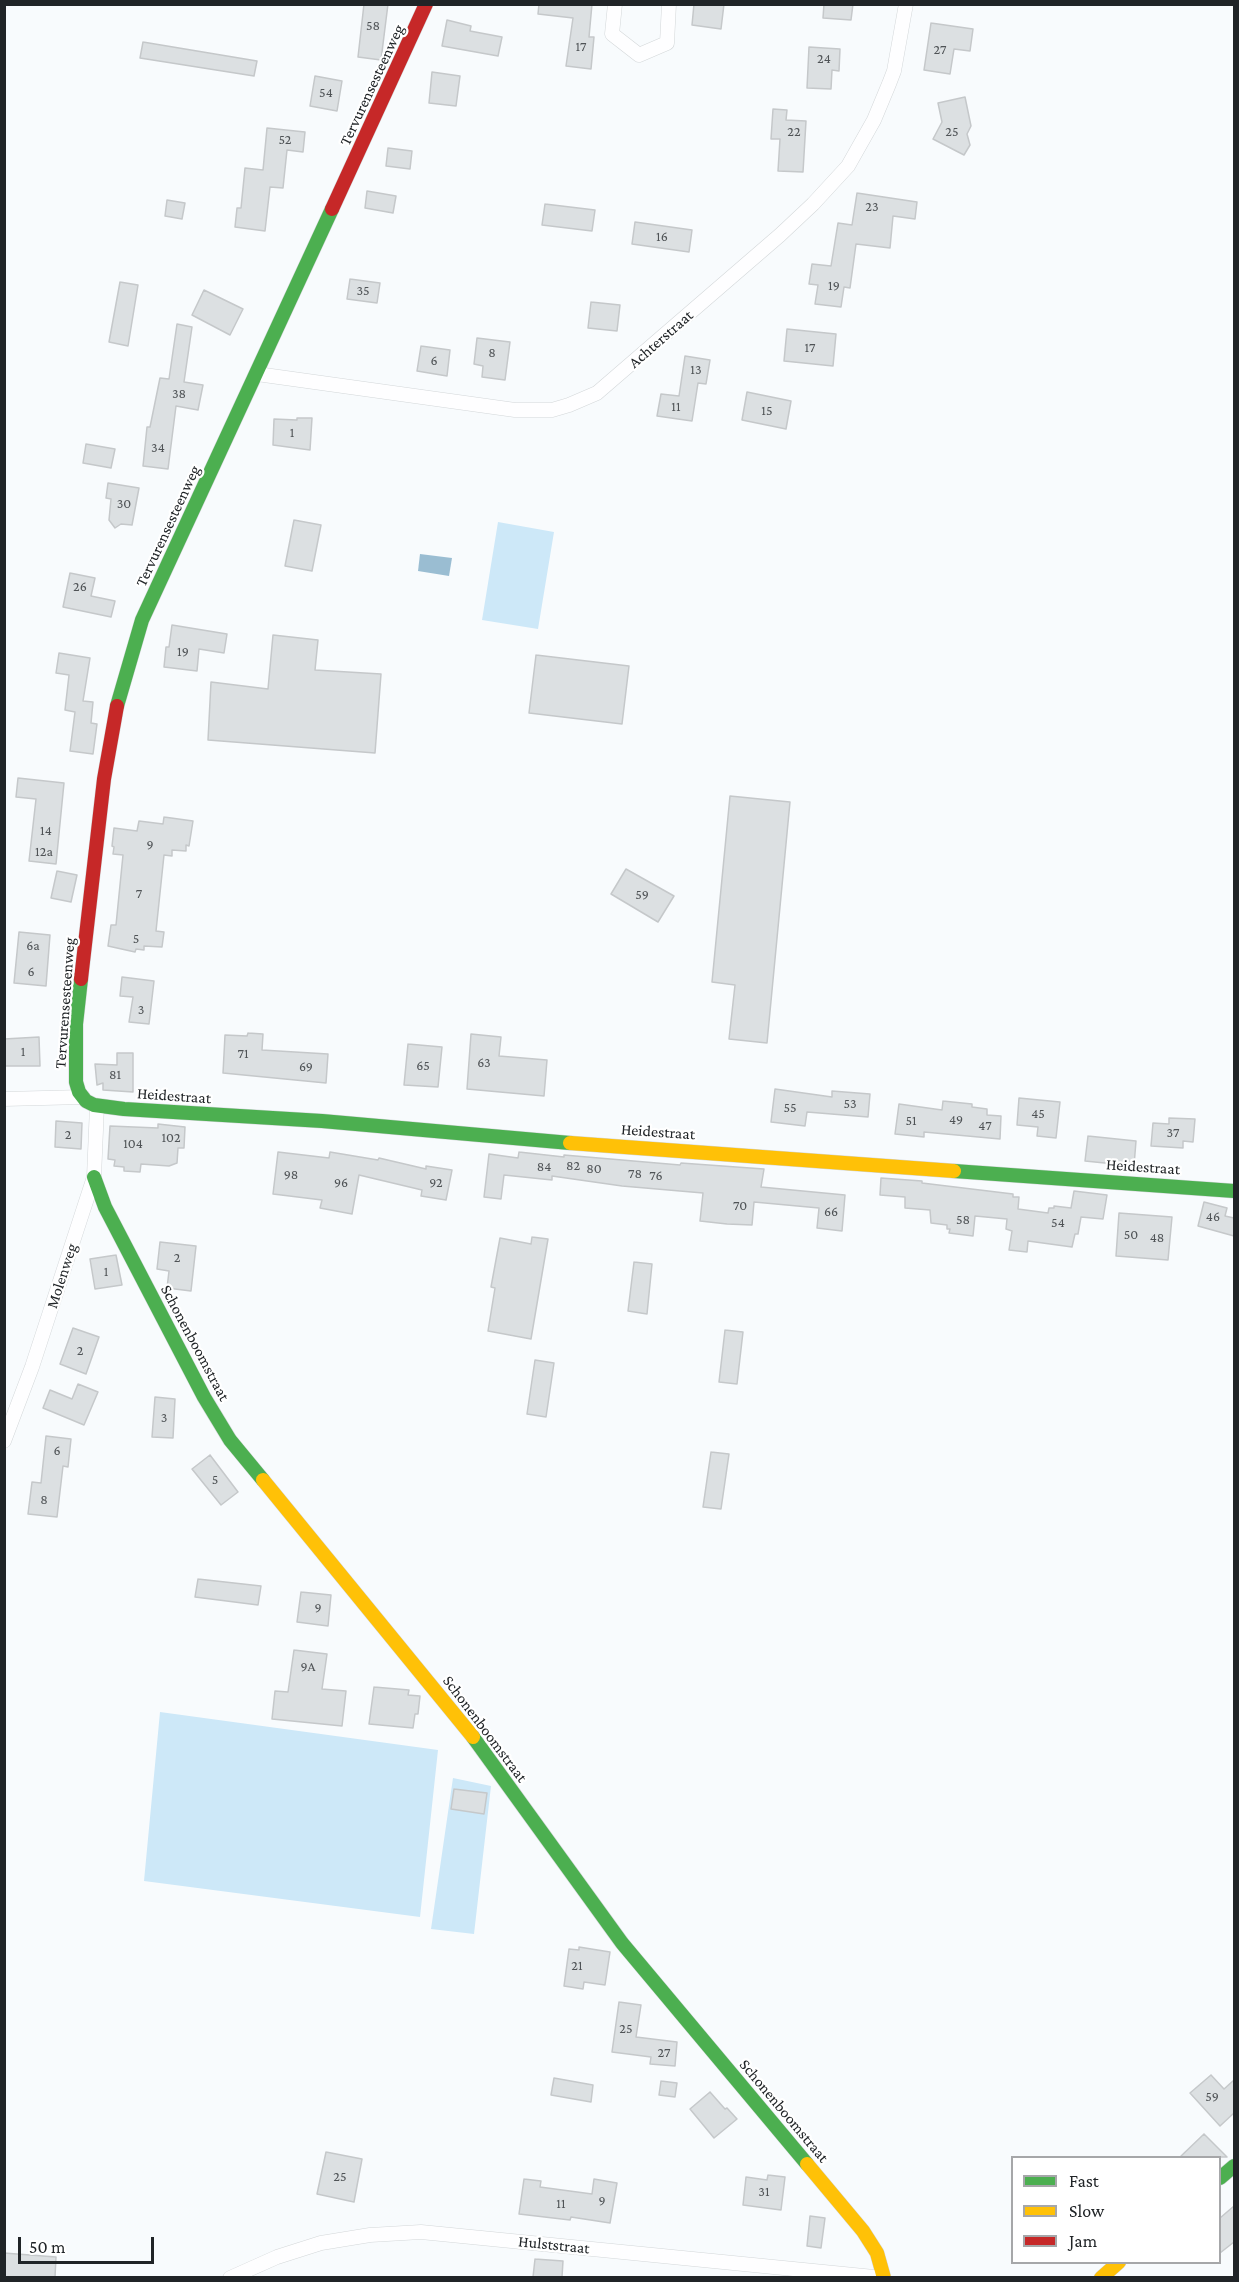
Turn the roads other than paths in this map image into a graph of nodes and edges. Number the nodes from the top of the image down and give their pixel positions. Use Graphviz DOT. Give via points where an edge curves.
graph roads {
  1 [pos="426,4"];
  2 [pos="615,4"];
  3 [pos="669,4"];
  4 [pos="906,4"];
  5 [pos="257,374"];
  6 [pos="83,1097"];
  7 [pos="4,1099"];
  8 [pos="98,1106"];
  9 [pos="94,1177"];
  10 [pos="1234,1191"];
  11 [pos="4,1442"];
  12 [pos="1234,2166"];
  13 [pos="1221,2177"];
  14 [pos="1117,2264"];
  15 [pos="230,2277"];
  16 [pos="884,2277"];
  17 [pos="1101,2277"];
  1 -- 5 [label="street, Tervurensesteenweg"];
  2 -- 3 [label="street" via="612,34 639,55 667,43"];
  4 -- 5 [label="street, Achterstraat" via="892,77 848,166 788,227 597,393 552,410 515,410"];
  5 -- 6 [label="street, Tervurensesteenweg" via="142,620 118,700 104,779 76,1024 76,1082"];
  6 -- 7 [label="street"];
  6 -- 8 [label="street, Heidestraat"];
  8 -- 9 [label="street, Molenweg"];
  8 -- 10 [label="street, Heidestraat"];
  9 -- 11 [label="street, Molenweg"];
  9 -- 16 [label="street, Schonenboomstraat" via="105,1206 230,1440 469,1732 622,1943 863,2231 877,2253"];
  12 -- 13 [label="street"];
  14 -- 17 [label="street"];
  15 -- 16 [label="street, Hulststraat" via="321,2243 421,2232"];
}
